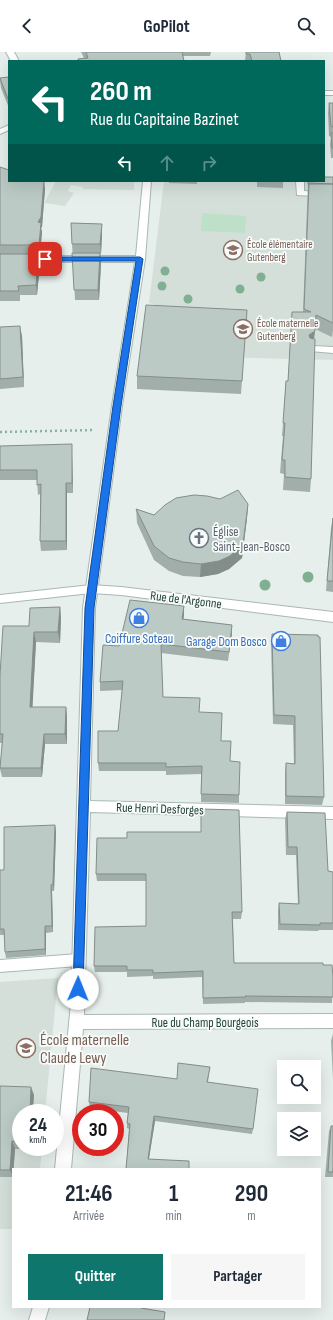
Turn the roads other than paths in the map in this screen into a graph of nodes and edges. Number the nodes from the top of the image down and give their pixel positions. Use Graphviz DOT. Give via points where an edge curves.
graph roads {
  1 [pos="147,182"];
  2 [pos="300,182"];
  3 [pos="333,195"];
  4 [pos="0,259"];
  5 [pos="140,259"];
  6 [pos="313,349"];
  7 [pos="333,350"];
  8 [pos="91,589"];
  9 [pos="0,599"];
  10 [pos="333,617"];
  11 [pos="84,806"];
  12 [pos="333,813"];
  13 [pos="78,960"];
  14 [pos="0,966"];
  15 [pos="333,1021"];
  16 [pos="76,1022"];
  17 [pos="63,1168"];
  18 [pos="41,1308"];
  19 [pos="37,1320"];
  1 -- 5 [label="street"];
  2 -- 3 [label="lane" via="300,193"];
  4 -- 5 [label="street"];
  5 -- 8 [label="street"];
  6 -- 7 [label="lane"];
  8 -- 9 [label="street, Rue de l'Argonne"];
  8 -- 10 [label="street, Rue de l'Argonne"];
  8 -- 11 [label="street"];
  11 -- 12 [label="street, Rue Henri Desforges"];
  11 -- 13 [label="street"];
  13 -- 14 [label="lane"];
  13 -- 16 [label="street"];
  15 -- 16 [label="street, Rue du Champ Bourgeois"];
  16 -- 17 [label="street"];
  18 -- 19 [label="street"];
}
